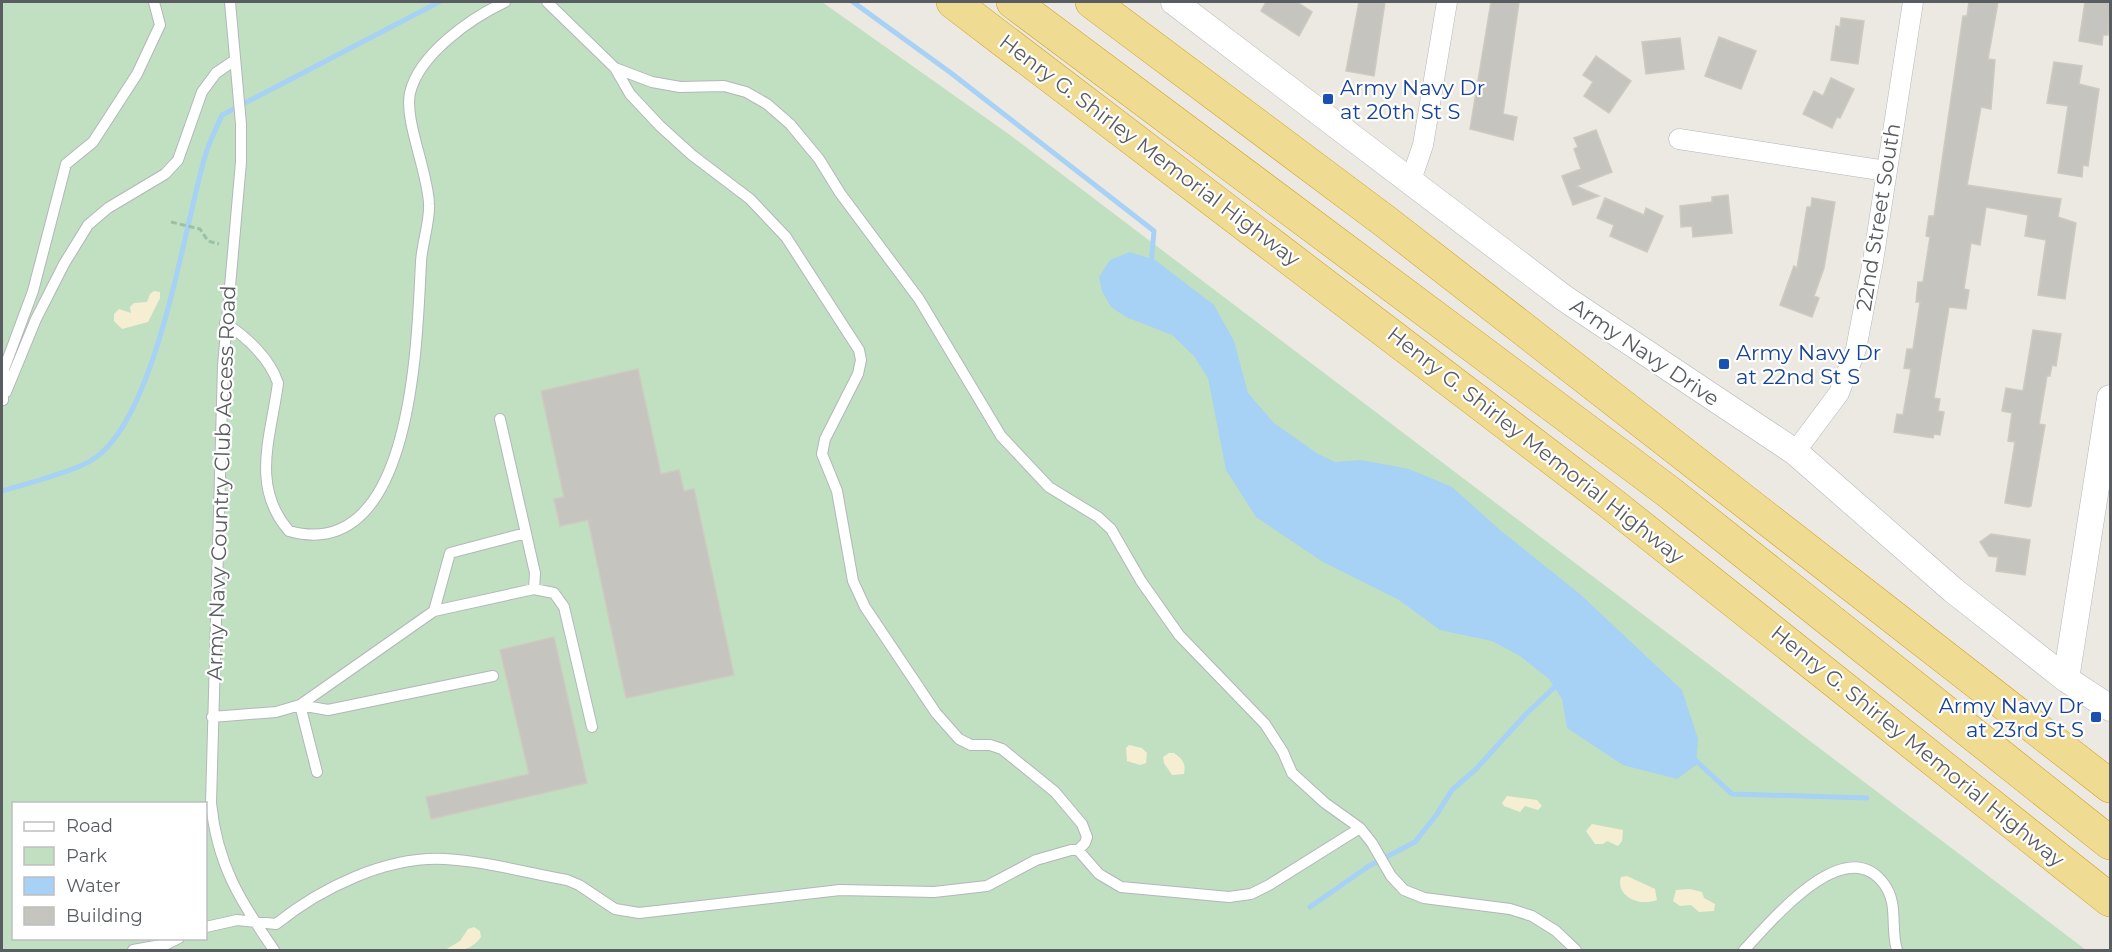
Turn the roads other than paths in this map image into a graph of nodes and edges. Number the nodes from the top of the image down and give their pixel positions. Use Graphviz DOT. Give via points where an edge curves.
graph roads {
  1 [pos="154,2"];
  2 [pos="230,2"];
  3 [pos="505,2"];
  4 [pos="546,2"];
  5 [pos="953,2"];
  6 [pos="1013,2"];
  7 [pos="1092,2"];
  8 [pos="1174,2"];
  9 [pos="1447,2"];
  10 [pos="1913,2"];
  11 [pos="235,60"];
  12 [pos="615,68"];
  13 [pos="1679,139"];
  14 [pos="1886,171"];
  15 [pos="1411,180"];
  16 [pos="225,323"];
  17 [pos="2110,398"];
  18 [pos="2,402"];
  19 [pos="500,419"];
  20 [pos="1795,452"];
  21 [pos="2103,488"];
  22 [pos="526,533"];
  23 [pos="534,588"];
  24 [pos="434,612"];
  25 [pos="493,676"];
  26 [pos="2066,679"];
  27 [pos="300,705"];
  28 [pos="2110,708"];
  29 [pos="212,717"];
  30 [pos="592,727"];
  31 [pos="317,772"];
  32 [pos="2110,786"];
  33 [pos="1360,828"];
  34 [pos="2110,843"];
  35 [pos="1078,850"];
  36 [pos="2110,900"];
  37 [pos="255,922"];
  38 [pos="207,927"];
  39 [pos="177,940"];
  40 [pos="133,951"];
  41 [pos="274,951"];
  42 [pos="1576,951"];
  43 [pos="1744,951"];
  44 [pos="1897,951"];
  1 -- 18 [label="lane" via="160,25 137,74 93,142 66,164 33,291 4,369"];
  2 -- 11 [label="lane, Army Navy Country Club Access Road"];
  3 -- 16 [label="lane" via="477,16 425,62 409,95 430,206 422,243 416,360 391,469 374,503 362,515 321,536 289,531 276,516 264,478 278,383 273,369"];
  4 -- 12 [label="lane"];
  5 -- 36 [label="highway, Henry G. Shirley Memorial Highway" via="1612,504"];
  6 -- 34 [label="highway" via="1671,493"];
  7 -- 32 [label="highway" via="1386,222"];
  8 -- 15 [label="street, Army Navy Drive"];
  9 -- 15 [label="street" via="1423,145"];
  10 -- 14 [label="street, 22nd Street South"];
  11 -- 16 [label="lane, Army Navy Country Club Access Road" via="241,124 238,200"];
  11 -- 18 [label="lane" via="216,73 202,92 178,160 165,174 108,208 88,225 36,319"];
  12 -- 33 [label="lane" via="652,82 680,87 724,86 746,92 790,124 919,299 1001,436 1048,487 1111,529 1179,635 1265,724 1292,773"];
  12 -- 35 [label="lane" via="630,94 660,126 750,199 786,237 849,332 859,350 858,374 825,439 822,454 837,491 852,581 936,713 959,739 971,745 1002,749 1055,792 1086,831 1085,843"];
  13 -- 14 [label="street"];
  14 -- 20 [label="street, 22nd Street South" via="1856,349 1839,393"];
  15 -- 20 [label="street, Army Navy Drive" via="1564,297"];
  16 -- 29 [label="lane, Army Navy Country Club Access Road"];
  17 -- 21 [label="street"];
  19 -- 22 [label="lane"];
  20 -- 26 [label="street, Army Navy Drive" via="1953,590"];
  21 -- 26 [label="street"];
  22 -- 23 [label="lane" via="535,573"];
  22 -- 24 [label="lane" via="450,553"];
  23 -- 24 [label="lane"];
  23 -- 30 [label="lane" via="554,593 564,607"];
  24 -- 27 [label="lane"];
  25 -- 27 [label="lane" via="328,710"];
  26 -- 28 [label="street, Army Navy Drive"];
  27 -- 29 [label="lane" via="276,712"];
  27 -- 31 [label="lane"];
  29 -- 37 [label="lane, Army Navy Country Club Access Road" via="214,836 242,902"];
  33 -- 35 [label="lane" via="1269,885 1251,894 1229,897 1121,887 1099,874"];
  33 -- 42 [label="lane" via="1404,890 1424,898 1510,909 1532,916 1556,931"];
  35 -- 37 [label="lane" via="1036,860 987,886 934,892 840,890 639,913 615,909 567,880 444,859 413,861 330,888 276,924"];
  37 -- 38 [label="lane" via="237,920"];
  37 -- 41 [label="lane, Army Navy Country Club Access Road"];
  39 -- 40 [label="lane"];
  43 -- 44 [label="lane" via="1809,886 1834,870 1850,867 1870,872 1884,883 1894,904 1892,934"];
}
